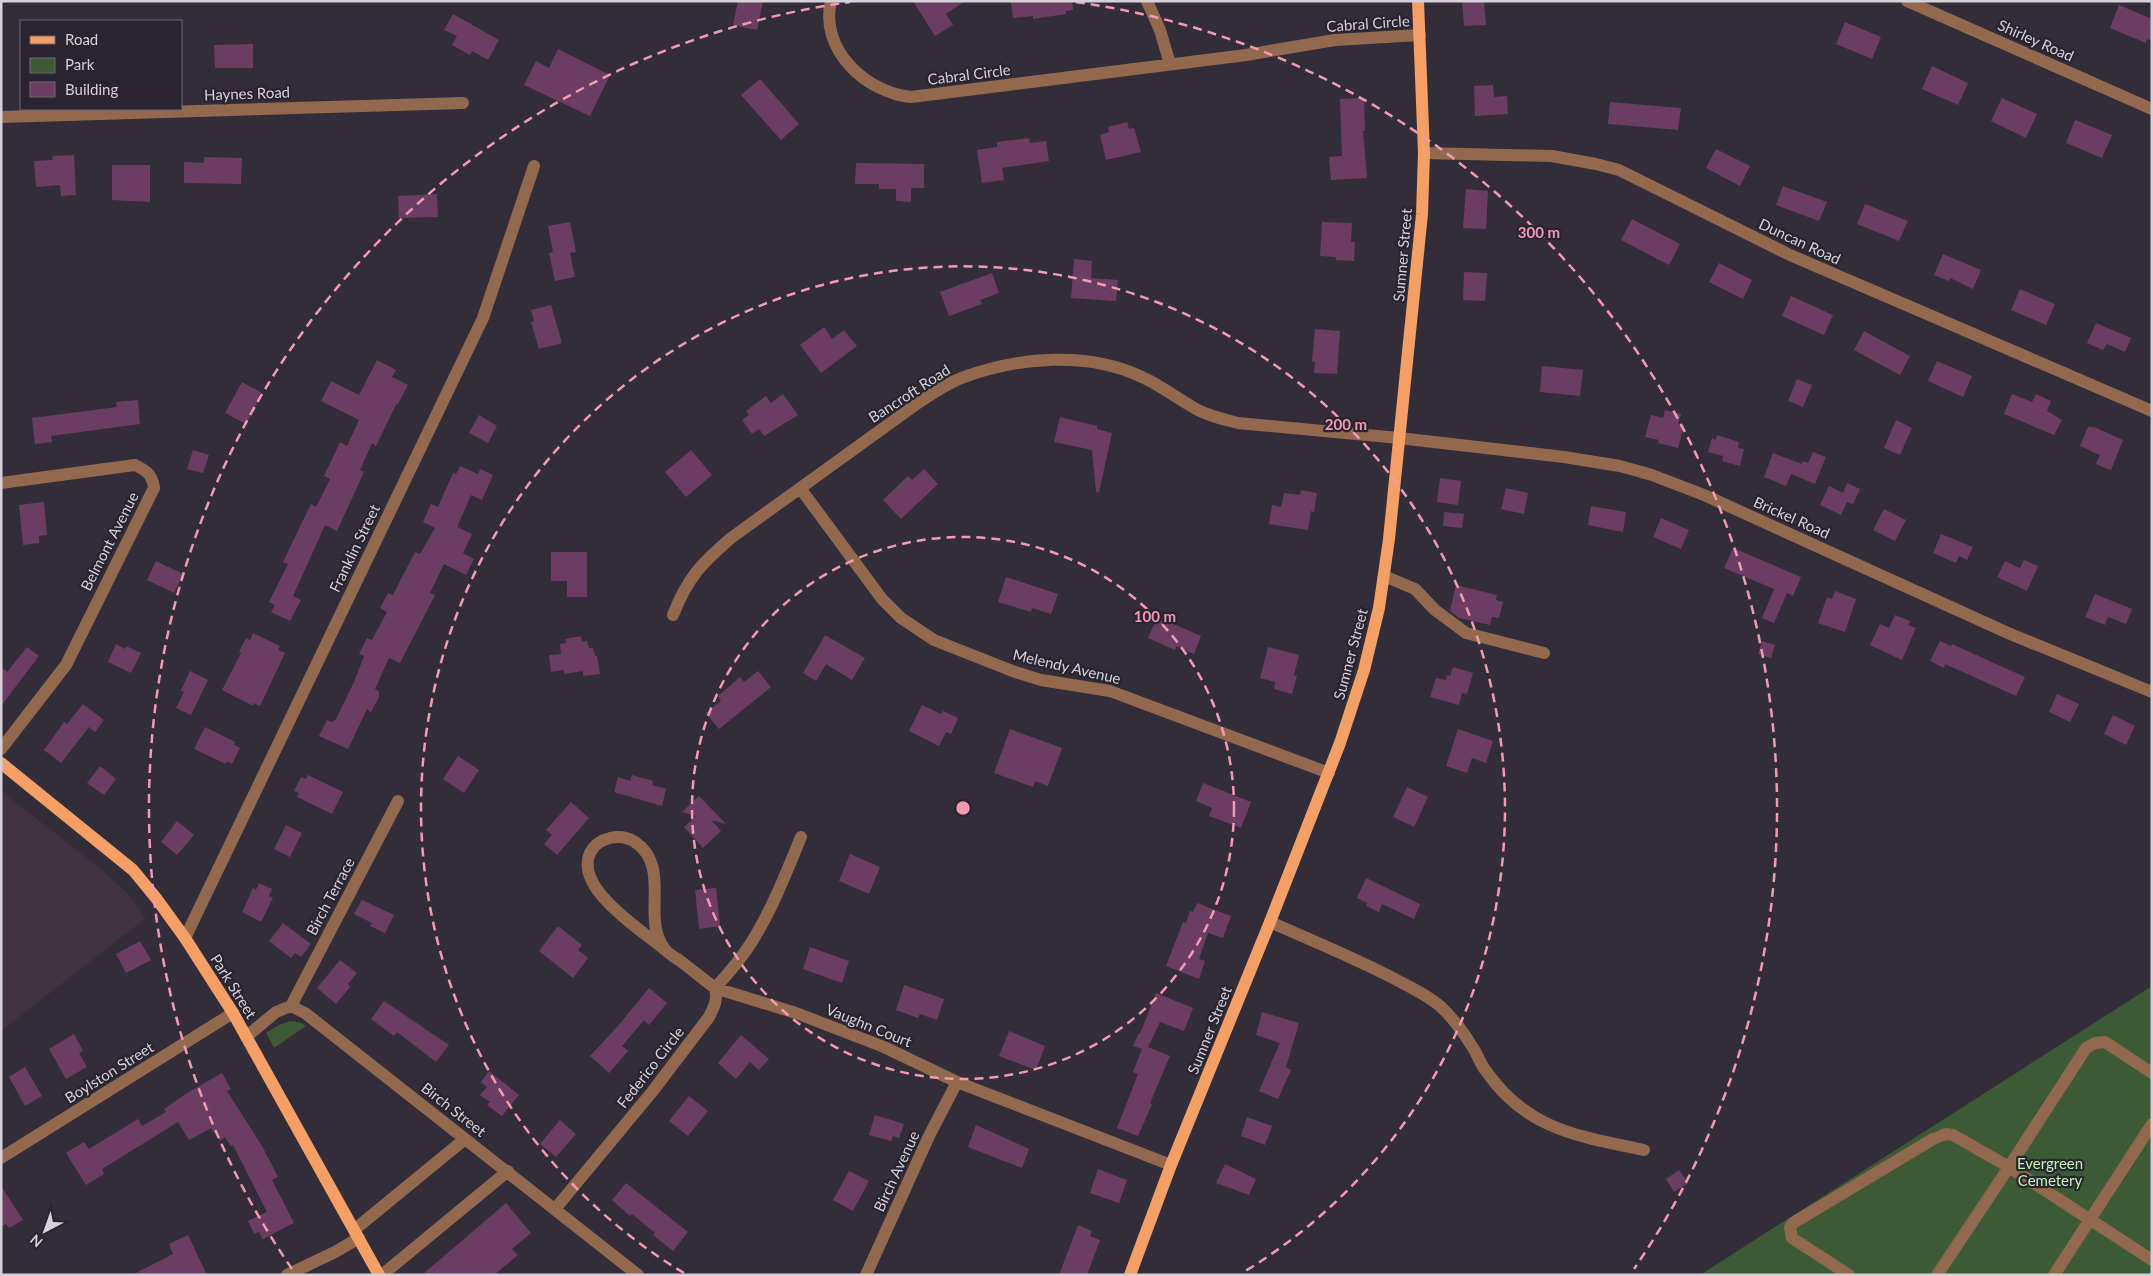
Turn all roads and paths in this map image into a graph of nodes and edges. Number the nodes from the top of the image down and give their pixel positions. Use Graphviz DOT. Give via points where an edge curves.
graph roads {
  1 [pos="831,1"];
  2 [pos="1147,1"];
  3 [pos="1418,1"];
  4 [pos="1907,1"];
  5 [pos="1420,35"];
  6 [pos="1170,64"];
  7 [pos="463,104"];
  8 [pos="2152,110"];
  9 [pos="1,117"];
  10 [pos="1424,153"];
  11 [pos="534,166"];
  12 [pos="2152,411"];
  13 [pos="1399,438"];
  14 [pos="1,483"];
  15 [pos="800,488"];
  16 [pos="1384,576"];
  17 [pos="673,615"];
  18 [pos="1544,653"];
  19 [pos="2152,692"];
  20 [pos="1,749"];
  21 [pos="1,763"];
  22 [pos="1329,774"];
  23 [pos="398,801"];
  24 [pos="801,838"];
  25 [pos="1270,922"];
  26 [pos="185,938"];
  27 [pos="664,949"];
  28 [pos="715,988"];
  29 [pos="291,1006"];
  30 [pos="233,1014"];
  31 [pos="246,1037"];
  32 [pos="2152,1073"];
  33 [pos="958,1082"];
  34 [pos="2152,1124"];
  35 [pos="465,1139"];
  36 [pos="1644,1150"];
  37 [pos="1,1158"];
  38 [pos="1171,1165"];
  39 [pos="2009,1166"];
  40 [pos="508,1171"];
  41 [pos="555,1209"];
  42 [pos="2090,1220"];
  43 [pos="357,1234"];
  44 [pos="2152,1260"];
  45 [pos="287,1275"];
  46 [pos="380,1275"];
  47 [pos="638,1275"];
  48 [pos="866,1275"];
  49 [pos="1130,1275"];
  50 [pos="1849,1275"];
  51 [pos="1937,1275"];
  52 [pos="2054,1275"];
  1 -- 6 [label="street, Cabral Circle" via="833,34 845,59 859,76 897,95 919,96"];
  2 -- 6 [label="street"];
  3 -- 5 [label="main road, Sumner Street"];
  4 -- 8 [label="street, Shirley Road"];
  5 -- 6 [label="street, Cabral Circle" via="1336,40"];
  5 -- 10 [label="main road, Sumner Street"];
  7 -- 9 [label="street, Haynes Road"];
  10 -- 12 [label="street, Duncan Road" via="1552,156 1619,170 1790,255"];
  10 -- 13 [label="main road, Sumner Street" via="1420,238"];
  11 -- 26 [label="street, Franklin Street" via="482,318"];
  13 -- 15 [label="street, Bancroft Road" via="1238,423 1203,412 1143,377 1117,367 1076,359 1047,361 984,371 942,387"];
  13 -- 16 [label="main road, Sumner Street"];
  13 -- 19 [label="street, Brickel Road" via="1620,466 1674,482 2008,633"];
  14 -- 20 [label="street, Belmont Avenue" via="135,465 148,471 154,488 66,665"];
  15 -- 17 [label="street, Bancroft Road" via="706,560 683,590"];
  15 -- 22 [label="street, Melendy Avenue" via="882,599 906,622 934,640 1041,680 1110,691"];
  16 -- 18 [label="street" via="1415,590 1466,633"];
  16 -- 22 [label="main road, Sumner Street" via="1364,670"];
  21 -- 26 [label="main road, Park Street" via="133,870"];
  22 -- 25 [label="main road, Sumner Street"];
  23 -- 29 [label="street, Birch Terrace"];
  24 -- 28 [label="street" via="752,943"];
  25 -- 36 [label="street" via="1366,964 1430,998 1462,1030 1485,1070 1503,1092 1532,1118 1583,1137"];
  25 -- 38 [label="main road, Sumner Street"];
  26 -- 30 [label="main road, Park Street"];
  27 -- 27 [label="street" via="656,920 653,869 646,853 639,845 622,837 603,839 590,852 586,869 589,878 602,896"];
  27 -- 28 [label="street"];
  28 -- 33 [label="street, Vaughn Court" via="796,1013 884,1047"];
  28 -- 41 [label="street, Federico Circle" via="717,996 709,1017"];
  29 -- 31 [label="street" via="276,1012"];
  29 -- 35 [label="street, Birch Street" via="305,1013"];
  30 -- 31 [label="main road, Park Street"];
  30 -- 37 [label="street, Boylston Street"];
  31 -- 43 [label="main road, Park Street"];
  32 -- 39 [label="street" via="2105,1042 2086,1048"];
  33 -- 38 [label="street, Vaughn Court"];
  33 -- 48 [label="street, Birch Avenue" via="929,1136"];
  34 -- 42 [label="street"];
  35 -- 40 [label="street, Birch Street"];
  35 -- 43 [label="street"];
  38 -- 49 [label="main road, Sumner Street"];
  39 -- 42 [label="street"];
  39 -- 50 [label="street" via="1959,1137 1946,1134 1793,1222 1790,1227 1792,1238"];
  39 -- 51 [label="street"];
  40 -- 41 [label="street, Birch Street"];
  40 -- 46 [label="street"];
  41 -- 47 [label="street, Birch Street"];
  42 -- 44 [label="street"];
  42 -- 52 [label="street"];
  43 -- 45 [label="street" via="335,1252"];
  43 -- 46 [label="main road, Park Street"];
}
